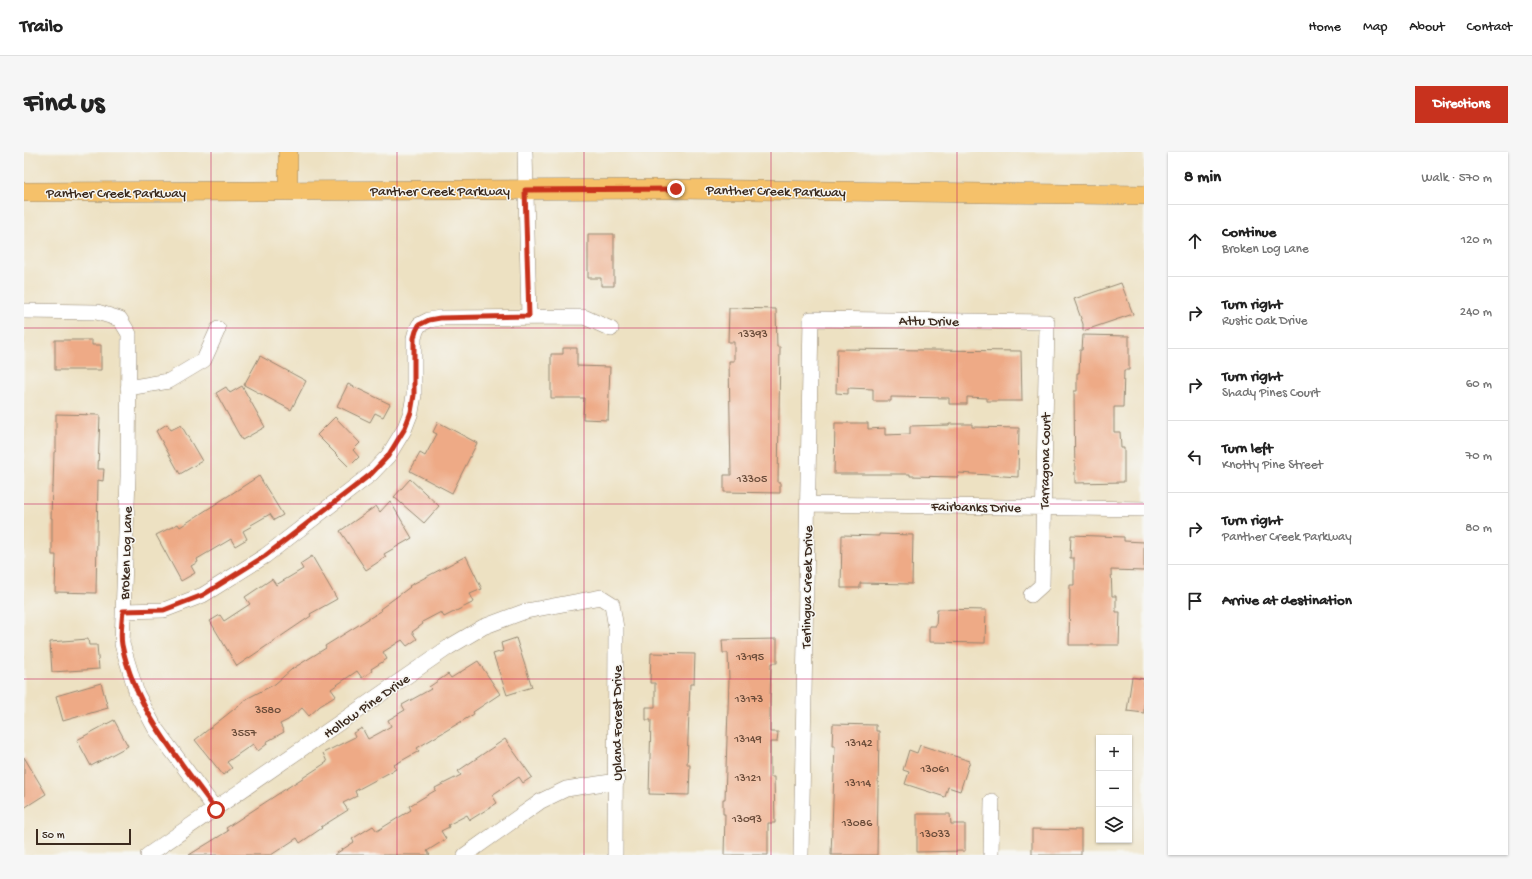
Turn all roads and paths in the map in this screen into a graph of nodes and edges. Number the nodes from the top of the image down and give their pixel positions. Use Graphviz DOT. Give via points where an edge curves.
graph roads {
  1 [pos="288,152"];
  2 [pos="525,152"];
  3 [pos="525,190"];
  4 [pos="288,191"];
  5 [pos="24,192"];
  6 [pos="1144,195"];
  7 [pos="24,311"];
  8 [pos="529,316"];
  9 [pos="811,319"];
  10 [pos="1047,322"];
  11 [pos="218,329"];
  12 [pos="611,329"];
  13 [pos="128,388"];
  14 [pos="808,504"];
  15 [pos="1043,507"];
  16 [pos="1144,509"];
  17 [pos="1031,595"];
  18 [pos="602,597"];
  19 [pos="123,611"];
  20 [pos="617,781"];
  21 [pos="992,801"];
  22 [pos="216,810"];
  23 [pos="148,855"];
  24 [pos="464,855"];
  25 [pos="615,855"];
  26 [pos="801,855"];
  27 [pos="991,855"];
  1 -- 4 [label="main road"];
  2 -- 3 [label="street"];
  3 -- 4 [label="main road, Panther Creek Parkway"];
  3 -- 6 [label="main road, Panther Creek Parkway" via="676,189"];
  3 -- 8 [label="street"];
  4 -- 5 [label="main road, Panther Creek Parkway"];
  7 -- 13 [label="street, Broken Log Lane" via="97,312 120,320 129,334"];
  8 -- 12 [label="street" via="584,317"];
  8 -- 19 [label="street" via="440,318 419,325 414,338 414,395 411,412 404,430 388,456 371,474 265,556 203,595 164,610"];
  9 -- 10 [label="street, Attu Drive"];
  9 -- 14 [label="street, Terlingua Creek Drive"];
  10 -- 15 [label="street, Tarragona Court"];
  11 -- 13 [label="street" via="204,360 169,381"];
  13 -- 19 [label="street, Broken Log Lane"];
  14 -- 15 [label="street, Fairbanks Drive"];
  14 -- 26 [label="street, Terlingua Creek Drive"];
  15 -- 16 [label="street, Fairbanks Drive"];
  15 -- 17 [label="street, Tarragona Court" via="1042,585"];
  18 -- 20 [label="street, Upland Forest Drive" via="612,604 616,628"];
  18 -- 22 [label="street, Hollow Pine Drive" via="526,611 483,627 449,647"];
  19 -- 22 [label="street, Broken Log Lane" via="122,644 138,694 155,728"];
  20 -- 24 [label="street" via="566,790 541,801"];
  20 -- 25 [label="street, Upland Forest Drive"];
  21 -- 27 [label="street"];
  22 -- 23 [label="street, Hollow Pine Drive"];
}
